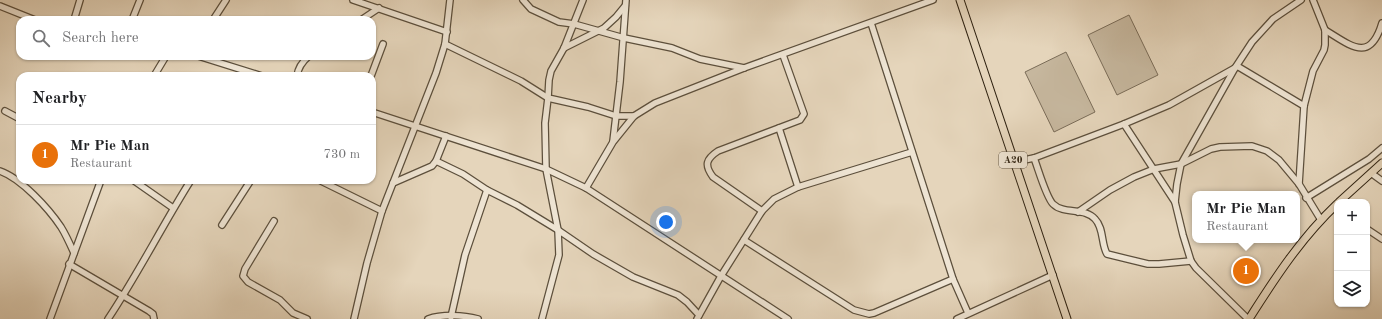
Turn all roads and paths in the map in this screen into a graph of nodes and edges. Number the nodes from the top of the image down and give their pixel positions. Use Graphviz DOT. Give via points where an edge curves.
graph roads {
  1 [pos="80,0"];
  2 [pos="140,0"];
  3 [pos="226,0"];
  4 [pos="353,0"];
  5 [pos="450,0"];
  6 [pos="524,0"];
  7 [pos="583,0"];
  8 [pos="933,0"];
  9 [pos="960,0"];
  10 [pos="1301,0"];
  11 [pos="1314,0"];
  12 [pos="373,3"];
  13 [pos="625,3"];
  14 [pos="0,6"];
  15 [pos="379,8"];
  16 [pos="25,16"];
  17 [pos="75,16"];
  18 [pos="134,16"];
  19 [pos="216,16"];
  20 [pos="367,16"];
  21 [pos="871,22"];
  22 [pos="574,24"];
  23 [pos="1382,24"];
  24 [pos="1325,30"];
  25 [pos="447,32"];
  26 [pos="597,32"];
  27 [pos="624,38"];
  28 [pos="382,44"];
  29 [pos="445,44"];
  30 [pos="564,48"];
  31 [pos="783,54"];
  32 [pos="164,60"];
  33 [pos="211,60"];
  34 [pos="305,60"];
  35 [pos="1236,67"];
  36 [pos="744,68"];
  37 [pos="156,72"];
  38 [pos="249,72"];
  39 [pos="298,72"];
  40 [pos="372,72"];
  41 [pos="548,98"];
  42 [pos="1304,106"];
  43 [pos="5,111"];
  44 [pos="376,113"];
  45 [pos="616,116"];
  46 [pos="634,116"];
  47 [pos="16,117"];
  48 [pos="1124,124"];
  49 [pos="415,125"];
  50 [pos="780,128"];
  51 [pos="446,136"];
  52 [pos="612,142"];
  53 [pos="1382,148"];
  54 [pos="912,152"];
  55 [pos="1034,158"];
  56 [pos="436,161"];
  57 [pos="1014,162"];
  58 [pos="1382,163"];
  59 [pos="1181,164"];
  60 [pos="546,169"];
  61 [pos="1154,169"];
  62 [pos="0,171"];
  63 [pos="1371,174"];
  64 [pos="16,181"];
  65 [pos="1382,181"];
  66 [pos="393,183"];
  67 [pos="22,184"];
  68 [pos="100,184"];
  69 [pos="140,184"];
  70 [pos="189,184"];
  71 [pos="248,184"];
  72 [pos="327,184"];
  73 [pos="1299,184"];
  74 [pos="798,187"];
  75 [pos="586,188"];
  76 [pos="487,190"];
  77 [pos="1306,198"];
  78 [pos="1343,199"];
  79 [pos="1175,202"];
  80 [pos="1334,207"];
  81 [pos="174,208"];
  82 [pos="382,211"];
  83 [pos="762,211"];
  84 [pos="1078,212"];
  85 [pos="1321,220"];
  86 [pos="274,221"];
  87 [pos="222,225"];
  88 [pos="558,230"];
  89 [pos="1370,231"];
  90 [pos="1382,239"];
  91 [pos="744,240"];
  92 [pos="74,253"];
  93 [pos="1191,261"];
  94 [pos="69,264"];
  95 [pos="721,276"];
  96 [pos="1053,276"];
  97 [pos="953,279"];
  98 [pos="124,296"];
  99 [pos="968,314"];
  100 [pos="451,316"];
  101 [pos="698,317"];
  102 [pos="50,319"];
  103 [pos="108,319"];
  104 [pos="154,319"];
  105 [pos="305,319"];
  106 [pos="354,319"];
  107 [pos="428,319"];
  108 [pos="478,319"];
  109 [pos="542,319"];
  110 [pos="788,319"];
  111 [pos="957,319"];
  112 [pos="1067,319"];
  113 [pos="1248,319"];
  1 -- 17 [label="street"];
  2 -- 18 [label="street"];
  3 -- 19 [label="street"];
  4 -- 12 [label="street"];
  5 -- 25 [label="street"];
  6 -- 22 [label="street" via="532,9 544,16"];
  7 -- 22 [label="street"];
  8 -- 21 [label="street"];
  9 -- 57 [label="main road, A20"];
  10 -- 35 [label="street" via="1273,19 1262,30"];
  11 -- 24 [label="street"];
  12 -- 15 [label="street"];
  13 -- 26 [label="street" via="611,22"];
  13 -- 27 [label="street"];
  14 -- 16 [label="street"];
  15 -- 20 [label="street"];
  15 -- 25 [label="street"];
  21 -- 31 [label="street"];
  21 -- 54 [label="street"];
  22 -- 26 [label="street"];
  22 -- 30 [label="street"];
  23 -- 24 [label="street" via="1374,41 1363,48 1353,47"];
  24 -- 42 [label="street" via="1324,50 1314,71"];
  25 -- 29 [label="street"];
  26 -- 27 [label="street"];
  26 -- 30 [label="street"];
  27 -- 36 [label="street"];
  27 -- 45 [label="street"];
  28 -- 40 [label="street"];
  29 -- 41 [label="street" via="521,81"];
  29 -- 49 [label="street"];
  30 -- 41 [label="street" via="551,71"];
  31 -- 36 [label="street"];
  31 -- 50 [label="street" via="804,114 800,120"];
  32 -- 37 [label="street"];
  33 -- 38 [label="street"];
  34 -- 39 [label="street"];
  35 -- 42 [label="street"];
  35 -- 48 [label="street" via="1169,105"];
  35 -- 59 [label="street"];
  36 -- 46 [label="street" via="655,103"];
  41 -- 45 [label="street"];
  41 -- 60 [label="street" via="545,123"];
  42 -- 73 [label="street"];
  43 -- 47 [label="street"];
  44 -- 49 [label="street"];
  45 -- 46 [label="street"];
  45 -- 52 [label="street"];
  46 -- 52 [label="street"];
  48 -- 55 [label="street"];
  48 -- 61 [label="street"];
  49 -- 51 [label="street"];
  49 -- 66 [label="street"];
  50 -- 74 [label="street"];
  50 -- 83 [label="street" via="718,151 710,156 707,163 713,177"];
  51 -- 56 [label="street"];
  51 -- 60 [label="street"];
  52 -- 75 [label="street"];
  53 -- 77 [label="street" via="1369,159"];
  54 -- 74 [label="street"];
  54 -- 97 [label="street"];
  55 -- 57 [label="street"];
  55 -- 84 [label="street" via="1051,202 1063,210"];
  56 -- 66 [label="street" via="428,169"];
  56 -- 76 [label="street" via="463,174"];
  57 -- 96 [label="main road, A20"];
  58 -- 63 [label="main road"];
  59 -- 61 [label="street"];
  59 -- 73 [label="street" via="1211,149 1252,146 1267,151 1279,160"];
  59 -- 79 [label="street"];
  60 -- 75 [label="street"];
  60 -- 88 [label="street"];
  61 -- 79 [label="street"];
  61 -- 84 [label="street" via="1110,190"];
  62 -- 64 [label="street"];
  63 -- 65 [label="street"];
  63 -- 78 [label="main road"];
  66 -- 82 [label="street"];
  67 -- 92 [label="street" via="43,204 61,227"];
  68 -- 92 [label="street"];
  69 -- 81 [label="street"];
  70 -- 81 [label="street"];
  71 -- 87 [label="street"];
  72 -- 82 [label="street"];
  73 -- 77 [label="street"];
  74 -- 83 [label="street" via="774,199"];
  75 -- 95 [label="street"];
  76 -- 88 [label="street"];
  76 -- 100 [label="street" via="465,255"];
  77 -- 85 [label="street"];
  79 -- 93 [label="street"];
  80 -- 85 [label="main road"];
  81 -- 98 [label="street"];
  82 -- 106 [label="street" via="366,263"];
  83 -- 91 [label="street"];
  84 -- 93 [label="street" via="1095,218 1107,254 1148,264"];
  85 -- 113 [label="main road" via="1277,274"];
  86 -- 105 [label="street" via="243,276 248,282 273,295 293,313"];
  88 -- 101 [label="street" via="633,277 678,295"];
  88 -- 109 [label="street" via="558,261"];
  89 -- 90 [label="street"];
  91 -- 95 [label="street"];
  91 -- 97 [label="street" via="862,313 874,313"];
  92 -- 94 [label="street"];
  93 -- 113 [label="street"];
  94 -- 98 [label="street"];
  94 -- 102 [label="street"];
  95 -- 101 [label="street"];
  95 -- 110 [label="street"];
  96 -- 99 [label="street"];
  96 -- 112 [label="main road, A20"];
  97 -- 99 [label="street"];
  98 -- 103 [label="street"];
  98 -- 104 [label="street" via="153,314"];
  99 -- 111 [label="street"];
  100 -- 107 [label="street"];
  100 -- 108 [label="street"];
}
